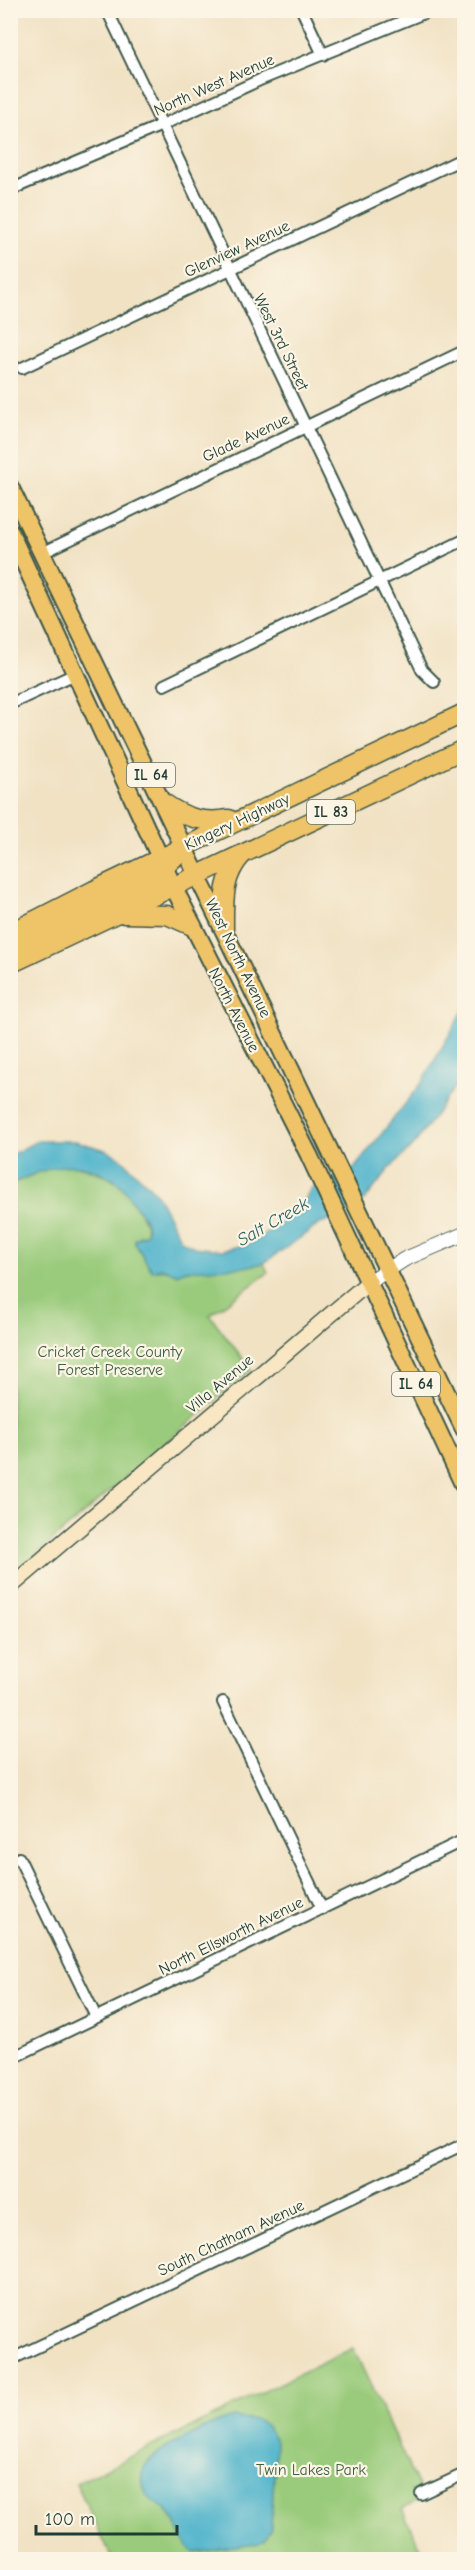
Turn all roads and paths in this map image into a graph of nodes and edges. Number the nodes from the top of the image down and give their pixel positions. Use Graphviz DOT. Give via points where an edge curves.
graph roads {
  1 [pos="107,10"];
  2 [pos="302,10"];
  3 [pos="431,10"];
  4 [pos="323,55"];
  5 [pos="162,125"];
  6 [pos="465,158"];
  7 [pos="10,190"];
  8 [pos="230,269"];
  9 [pos="465,351"];
  10 [pos="22,368"];
  11 [pos="305,427"];
  12 [pos="10,487"];
  13 [pos="10,532"];
  14 [pos="465,540"];
  15 [pos="42,553"];
  16 [pos="379,582"];
  17 [pos="75,674"];
  18 [pos="434,682"];
  19 [pos="164,685"];
  20 [pos="10,704"];
  21 [pos="465,713"];
  22 [pos="465,748"];
  23 [pos="164,803"];
  24 [pos="246,817"];
  25 [pos="185,846"];
  26 [pos="244,852"];
  27 [pos="162,863"];
  28 [pos="198,876"];
  29 [pos="174,888"];
  30 [pos="116,914"];
  31 [pos="192,926"];
  32 [pos="224,929"];
  33 [pos="10,933"];
  34 [pos="10,951"];
  35 [pos="10,964"];
  36 [pos="465,1234"];
  37 [pos="386,1270"];
  38 [pos="369,1282"];
  39 [pos="465,1429"];
  40 [pos="465,1486"];
  41 [pos="10,1587"];
  42 [pos="223,1702"];
  43 [pos="465,1840"];
  44 [pos="19,1858"];
  45 [pos="322,1909"];
  46 [pos="96,2017"];
  47 [pos="10,2059"];
  48 [pos="465,2144"];
  49 [pos="10,2360"];
  50 [pos="465,2474"];
  51 [pos="421,2494"];
  1 -- 5 [label="street, West 3rd Street"];
  2 -- 4 [label="street"];
  3 -- 4 [label="street, North West Avenue"];
  4 -- 5 [label="street, North West Avenue"];
  5 -- 7 [label="street, North West Avenue"];
  5 -- 8 [label="street, West 3rd Street"];
  6 -- 8 [label="street, Glenview Avenue"];
  8 -- 10 [label="street, Glenview Avenue"];
  8 -- 11 [label="street, West 3rd Street"];
  9 -- 11 [label="street, Glade Avenue"];
  11 -- 15 [label="street, Glade Avenue"];
  11 -- 16 [label="street, West 3rd Street"];
  12 -- 15 [label="main road, West North Avenue / IL 64"];
  13 -- 17 [label="main road, North Avenue / IL 64"];
  14 -- 16 [label="street"];
  15 -- 23 [label="main road, West North Avenue / IL 64"];
  16 -- 18 [label="street, West 3rd Street" via="422,670"];
  16 -- 19 [label="street"];
  17 -- 20 [label="street"];
  17 -- 27 [label="main road, North Avenue / IL 64"];
  21 -- 24 [label="highway, Kingery Highway / IL 83"];
  22 -- 26 [label="highway, Kingery Highway / IL 83"];
  23 -- 24 [label="highway" via="200,821"];
  23 -- 25 [label="main road, West North Avenue / IL 64"];
  24 -- 25 [label="highway, Kingery Highway / IL 83"];
  25 -- 27 [label="highway, Kingery Highway / IL 83"];
  25 -- 28 [label="main road, West North Avenue / IL 64"];
  26 -- 28 [label="highway, Kingery Highway / IL 83"];
  26 -- 32 [label="highway" via="225,884"];
  27 -- 29 [label="main road, North Avenue / IL 64"];
  27 -- 33 [label="highway, Kingery Highway / IL 83"];
  27 -- 34 [label="highway" via="153,879"];
  28 -- 29 [label="highway, Kingery Highway / IL 83"];
  28 -- 32 [label="main road, West North Avenue / IL 64"];
  29 -- 30 [label="highway, Kingery Highway / IL 83"];
  29 -- 31 [label="main road, North Avenue / IL 64"];
  30 -- 31 [label="highway" via="157,913"];
  30 -- 35 [label="highway, IL 83"];
  31 -- 38 [label="main road, North Avenue / IL 64"];
  32 -- 37 [label="main road, West North Avenue / IL 64"];
  36 -- 37 [label="street"];
  37 -- 38 [label="street"];
  37 -- 39 [label="main road, West North Avenue / IL 64"];
  38 -- 40 [label="main road, North Avenue / IL 64"];
  38 -- 41 [label="main road, Villa Avenue"];
  42 -- 45 [label="street"];
  43 -- 45 [label="street, North Ellsworth Avenue"];
  44 -- 46 [label="street"];
  45 -- 46 [label="street, North Ellsworth Avenue"];
  46 -- 47 [label="street, North Ellsworth Avenue"];
  48 -- 49 [label="street, South Chatham Avenue"];
  50 -- 51 [label="street"];
}
